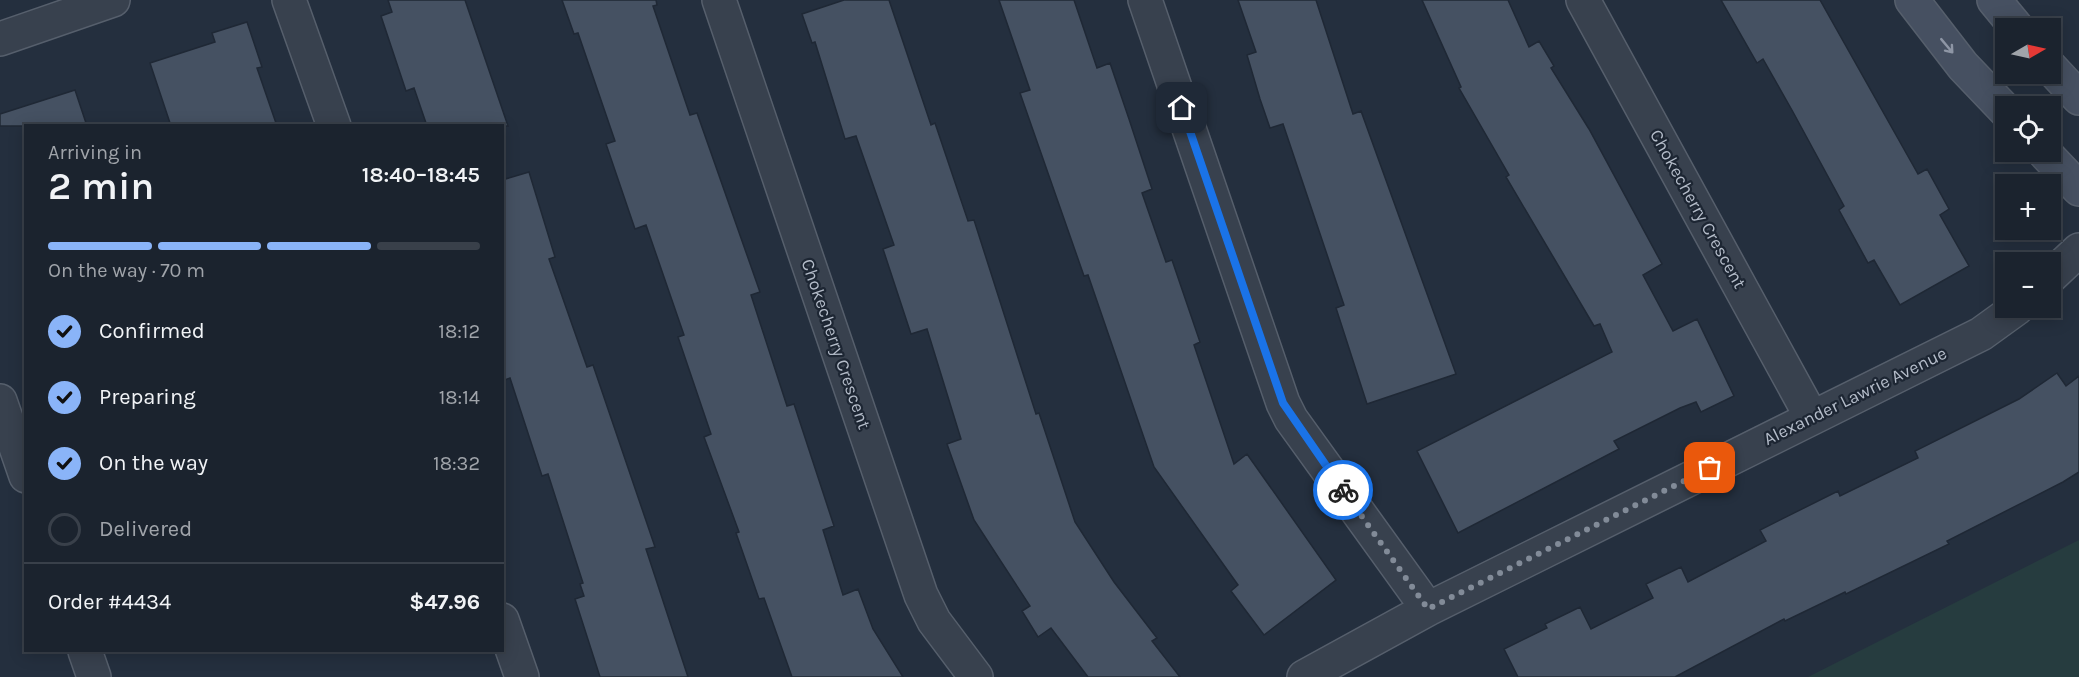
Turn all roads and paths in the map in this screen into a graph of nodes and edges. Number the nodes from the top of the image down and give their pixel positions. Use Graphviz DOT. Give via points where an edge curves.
graph roads {
  1 [pos="113,0"];
  2 [pos="289,0"];
  3 [pos="718,0"];
  4 [pos="1145,0"];
  5 [pos="1583,0"];
  6 [pos="1912,0"];
  7 [pos="1994,0"];
  8 [pos="2009,18"];
  9 [pos="0,39"];
  10 [pos="2061,79"];
  11 [pos="2079,98"];
  12 [pos="1995,99"];
  13 [pos="333,124"];
  14 [pos="2053,162"];
  15 [pos="2079,189"];
  16 [pos="2079,250"];
  17 [pos="2061,267"];
  18 [pos="2003,318"];
  19 [pos="0,401"];
  20 [pos="1812,418"];
  21 [pos="24,470"];
  22 [pos="1428,609"];
  23 [pos="504,626"];
  24 [pos="85,652"];
  25 [pos="94,677"];
  26 [pos="522,677"];
  27 [pos="976,677"];
  28 [pos="1304,677"];
  1 -- 9 [label="street"];
  2 -- 13 [label="street"];
  3 -- 27 [label="street, Chokecherry Crescent" via="921,595 934,621"];
  4 -- 22 [label="street" via="1283,403"];
  5 -- 20 [label="street, Chokecherry Crescent"];
  6 -- 12 [label="street, one-way" via="1963,66"];
  7 -- 8 [label="street"];
  10 -- 11 [label="street"];
  14 -- 15 [label="street"];
  16 -- 17 [label="street"];
  18 -- 20 [label="street, Alexander Lawrie Avenue" via="1981,334"];
  19 -- 21 [label="street"];
  20 -- 22 [label="street, Alexander Lawrie Avenue"];
  22 -- 28 [label="street, Alexander Lawrie Avenue"];
  23 -- 26 [label="street"];
  24 -- 25 [label="street"];
}
